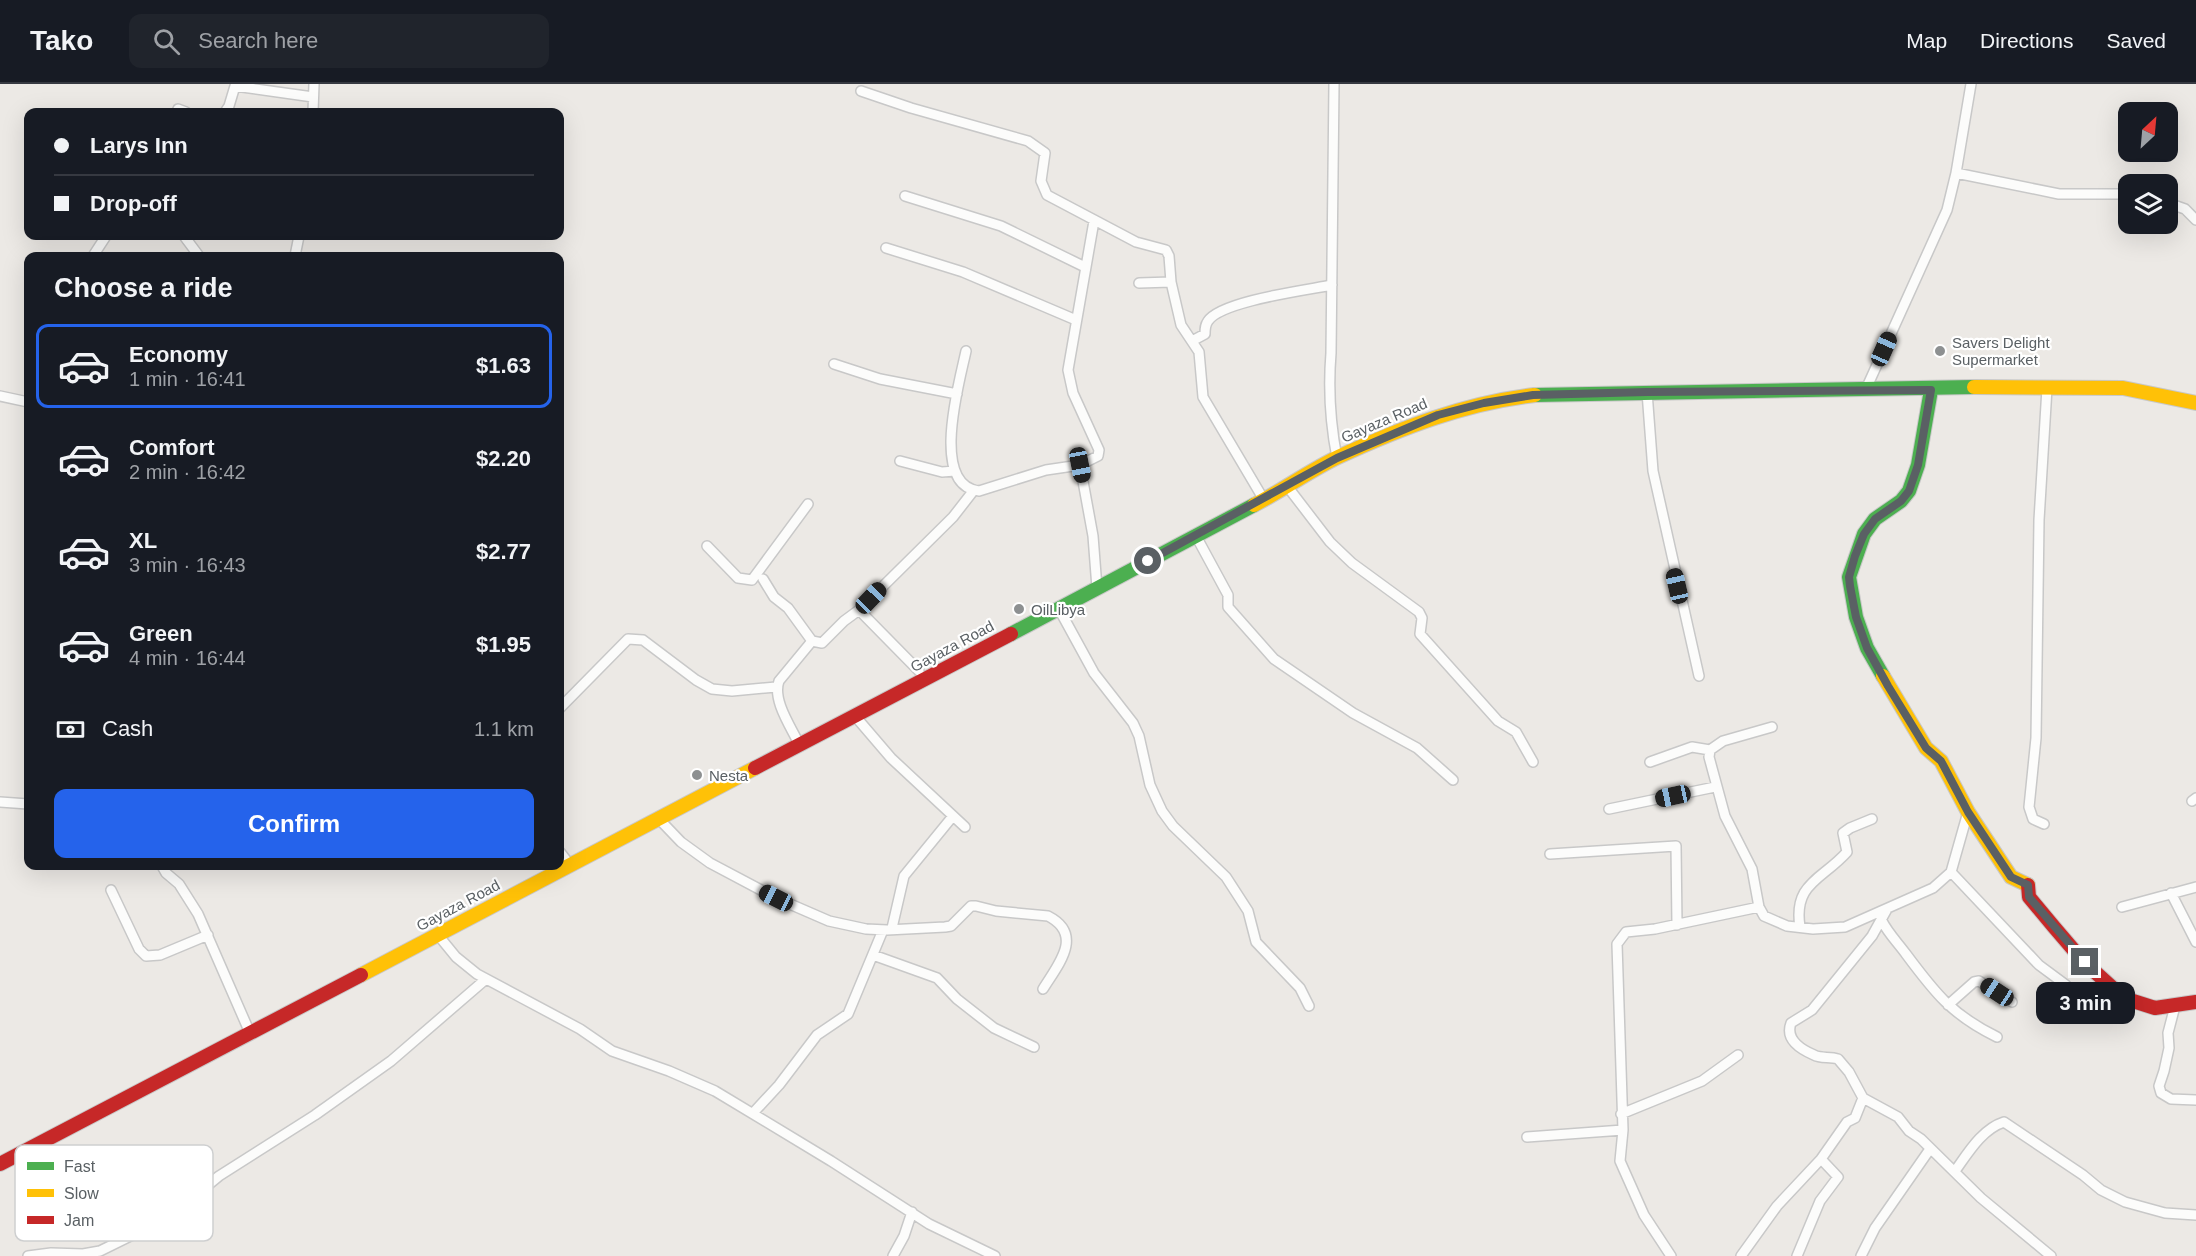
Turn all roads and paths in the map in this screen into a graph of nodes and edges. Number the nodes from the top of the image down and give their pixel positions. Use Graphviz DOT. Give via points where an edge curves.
graph roads {
  1 [pos="314,84"];
  2 [pos="1334,84"];
  3 [pos="1971,84"];
  4 [pos="861,91"];
  5 [pos="314,97"];
  6 [pos="228,108"];
  7 [pos="313,108"];
  8 [pos="1956,173"];
  9 [pos="2118,194"];
  10 [pos="905,196"];
  11 [pos="2178,207"];
  12 [pos="2196,220"];
  13 [pos="1095,221"];
  14 [pos="886,248"];
  15 [pos="1085,267"];
  16 [pos="1171,282"];
  17 [pos="1139,283"];
  18 [pos="1332,285"];
  19 [pos="1076,320"];
  20 [pos="1192,341"];
  21 [pos="966,351"];
  22 [pos="834,364"];
  23 [pos="2047,388"];
  24 [pos="1866,389"];
  25 [pos="1931,390"];
  26 [pos="1647,392"];
  27 [pos="957,394"];
  28 [pos="0,396"];
  29 [pos="24,401"];
  30 [pos="2196,403"];
  31 [pos="1337,458"];
  32 [pos="900,461"];
  33 [pos="1080,465"];
  34 [pos="955,471"];
  35 [pos="1287,486"];
  36 [pos="974,490"];
  37 [pos="1264,500"];
  38 [pos="808,504"];
  39 [pos="1196,536"];
  40 [pos="707,546"];
  41 [pos="763,579"];
  42 [pos="1097,588"];
  43 [pos="1059,609"];
  44 [pos="859,610"];
  45 [pos="812,641"];
  46 [pos="919,671"];
  47 [pos="1699,676"];
  48 [pos="776,687"];
  49 [pos="564,704"];
  50 [pos="855,716"];
  51 [pos="1772,727"];
  52 [pos="799,744"];
  53 [pos="1710,750"];
  54 [pos="1533,762"];
  55 [pos="1650,762"];
  56 [pos="1453,780"];
  57 [pos="1715,787"];
  58 [pos="0,802"];
  59 [pos="24,804"];
  60 [pos="1609,809"];
  61 [pos="1968,812"];
  62 [pos="953,816"];
  63 [pos="658,818"];
  64 [pos="1872,819"];
  65 [pos="2044,824"];
  66 [pos="965,827"];
  67 [pos="1550,854"];
  68 [pos="564,857"];
  69 [pos="570,865"];
  70 [pos="564,868"];
  71 [pos="166,870"];
  72 [pos="561,870"];
  73 [pos="1951,872"];
  74 [pos="2196,887"];
  75 [pos="111,890"];
  76 [pos="2172,893"];
  77 [pos="1759,907"];
  78 [pos="2122,907"];
  79 [pos="1887,909"];
  80 [pos="1882,921"];
  81 [pos="1677,925"];
  82 [pos="1800,927"];
  83 [pos="888,929"];
  84 [pos="208,935"];
  85 [pos="438,935"];
  86 [pos="2196,942"];
  87 [pos="873,955"];
  88 [pos="486,979"];
  89 [pos="2066,985"];
  90 [pos="1043,989"];
  91 [pos="2012,1002"];
  92 [pos="2196,1002"];
  93 [pos="1948,1005"];
  94 [pos="1309,1006"];
  95 [pos="2175,1006"];
  96 [pos="250,1032"];
  97 [pos="1997,1037"];
  98 [pos="1034,1047"];
  99 [pos="1738,1056"];
  100 [pos="1863,1098"];
  101 [pos="2196,1100"];
  102 [pos="753,1113"];
  103 [pos="1621,1114"];
  104 [pos="1623,1130"];
  105 [pos="1527,1137"];
  106 [pos="36,1145"];
  107 [pos="1930,1149"];
  108 [pos="15,1156"];
  109 [pos="1821,1159"];
  110 [pos="0,1164"];
  111 [pos="1955,1171"];
  112 [pos="213,1181"];
  113 [pos="912,1212"];
  114 [pos="2196,1215"];
  115 [pos="120,1241"];
  116 [pos="28,1256"];
  117 [pos="893,1256"];
  118 [pos="995,1256"];
  119 [pos="1671,1256"];
  120 [pos="1741,1256"];
  121 [pos="1797,1256"];
  122 [pos="1861,1256"];
  123 [pos="2051,1256"];
  1 -- 5 [label="street"];
  2 -- 18 [label="street"];
  3 -- 8 [label="street"];
  4 -- 13 [label="street" via="1028,141 1044,150 1043,189 1054,200"];
  5 -- 6 [label="street" via="235,86"];
  5 -- 7 [label="street"];
  8 -- 9 [label="street" via="2059,194"];
  8 -- 24 [label="street" via="1947,210"];
  10 -- 15 [label="street" via="1000,226"];
  11 -- 12 [label="street"];
  13 -- 15 [label="street"];
  13 -- 16 [label="street" via="1136,242 1166,250"];
  14 -- 19 [label="street" via="963,272"];
  15 -- 19 [label="street"];
  16 -- 17 [label="street"];
  16 -- 20 [label="street" via="1181,325"];
  18 -- 20 [label="street" via="1245,301 1211,317 1205,334"];
  18 -- 31 [label="street" via="1328,384"];
  19 -- 33 [label="street" via="1068,370 1073,393 1100,453"];
  20 -- 37 [label="street" via="1199,352 1203,397"];
  21 -- 27 [label="street"];
  22 -- 27 [label="street" via="880,379"];
  23 -- 25 [label="main road, Gayaza Road"];
  23 -- 30 [label="main road, Gayaza Road" via="2123,388"];
  23 -- 65 [label="street" via="2039,520 2036,738 2029,807 2034,820"];
  24 -- 25 [label="main road, Gayaza Road"];
  24 -- 26 [label="main road, Gayaza Road"];
  25 -- 61 [label="main road" via="1918,465 1909,491 1875,519 1864,534 1849,577 1856,617 1867,648 1926,748 1944,766"];
  26 -- 31 [label="main road, Gayaza Road" via="1533,395 1484,403 1438,415"];
  26 -- 47 [label="street" via="1653,471"];
  27 -- 34 [label="street" via="950,445"];
  28 -- 29 [label="street"];
  31 -- 35 [label="main road, Gayaza Road"];
  32 -- 34 [label="street" via="942,472"];
  33 -- 36 [label="street"];
  33 -- 42 [label="street" via="1093,536"];
  34 -- 36 [label="street"];
  35 -- 37 [label="main road, Gayaza Road"];
  35 -- 54 [label="street" via="1330,542 1419,612 1420,634 1498,721 1516,732"];
  36 -- 44 [label="street" via="953,517"];
  37 -- 39 [label="main road, Gayaza Road"];
  38 -- 40 [label="street" via="752,580 738,579"];
  39 -- 42 [label="main road, Gayaza Road"];
  39 -- 56 [label="street" via="1228,595 1228,607 1274,659 1353,713 1416,748"];
  41 -- 45 [label="street"];
  42 -- 43 [label="main road, Gayaza Road"];
  43 -- 50 [label="main road, Gayaza Road"];
  43 -- 94 [label="street" via="1094,673 1133,723 1150,785 1162,811 1226,877 1248,911 1256,942 1300,988"];
  44 -- 45 [label="street" via="822,643"];
  44 -- 46 [label="street"];
  45 -- 48 [label="street"];
  48 -- 49 [label="street" via="712,689 643,640 628,639"];
  48 -- 52 [label="street"];
  50 -- 52 [label="main road, Gayaza Road"];
  50 -- 62 [label="street" via="891,758"];
  51 -- 53 [label="street" via="1723,741"];
  52 -- 63 [label="main road, Gayaza Road"];
  53 -- 55 [label="street" via="1692,747"];
  53 -- 57 [label="street"];
  57 -- 60 [label="street"];
  57 -- 77 [label="street" via="1752,869"];
  58 -- 59 [label="street"];
  61 -- 73 [label="street"];
  61 -- 95 [label="main road" via="2011,877 2028,885 2029,897 2099,979 2119,994 2150,1007"];
  62 -- 66 [label="street"];
  62 -- 83 [label="street" via="904,876"];
  63 -- 69 [label="main road, Gayaza Road"];
  63 -- 83 [label="street" via="697,855 776,898 829,921"];
  64 -- 82 [label="street" via="1843,833 1847,852 1805,888 1800,902"];
  67 -- 81 [label="street" via="1676,846"];
  68 -- 69 [label="street"];
  69 -- 70 [label="main road, Gayaza Road"];
  71 -- 84 [label="street" via="179,884"];
  72 -- 85 [label="main road, Gayaza Road"];
  73 -- 79 [label="street" via="1933,888"];
  73 -- 89 [label="street" via="2039,965"];
  74 -- 76 [label="street"];
  75 -- 84 [label="street" via="146,956 160,955"];
  76 -- 78 [label="street"];
  76 -- 86 [label="street"];
  77 -- 81 [label="street"];
  77 -- 82 [label="street" via="1774,922"];
  79 -- 80 [label="street"];
  79 -- 82 [label="street" via="1845,927"];
  80 -- 93 [label="street" via="1920,975"];
  80 -- 100 [label="street" via="1812,1010 1794,1019 1790,1027 1792,1042 1813,1055 1833,1057 1844,1065"];
  81 -- 103 [label="street" via="1626,932 1617,944"];
  83 -- 87 [label="street"];
  83 -- 90 [label="street" via="951,926 976,906 1048,916 1065,932 1068,942"];
  84 -- 96 [label="street"];
  85 -- 88 [label="street" via="465,966"];
  85 -- 96 [label="main road, Gayaza Road"];
  87 -- 98 [label="street" via="937,978 994,1028"];
  87 -- 102 [label="street" via="848,1014 817,1035"];
  88 -- 102 [label="street" via="580,1029 604,1047 694,1082"];
  88 -- 112 [label="street" via="391,1061"];
  91 -- 93 [label="street" via="1979,981"];
  92 -- 95 [label="main road"];
  93 -- 97 [label="street" via="1968,1022"];
  95 -- 101 [label="street" via="2159,1086 2161,1093 2171,1099"];
  96 -- 106 [label="main road, Gayaza Road"];
  99 -- 103 [label="street" via="1702,1081"];
  100 -- 107 [label="street" via="1898,1117"];
  100 -- 109 [label="street" via="1855,1118 1847,1122"];
  102 -- 113 [label="street"];
  103 -- 104 [label="street"];
  104 -- 105 [label="street"];
  104 -- 119 [label="street" via="1620,1161 1626,1177 1655,1234"];
  107 -- 111 [label="street"];
  107 -- 122 [label="street" via="1875,1228"];
  108 -- 110 [label="main road, Gayaza Road"];
  109 -- 120 [label="street" via="1777,1206"];
  109 -- 121 [label="street" via="1838,1177 1820,1201"];
  111 -- 114 [label="street" via="1994,1125 2004,1122 2125,1202 2165,1213"];
  111 -- 123 [label="street"];
  113 -- 117 [label="street"];
  113 -- 118 [label="street"];
  115 -- 116 [label="street" via="83,1254"];
}
